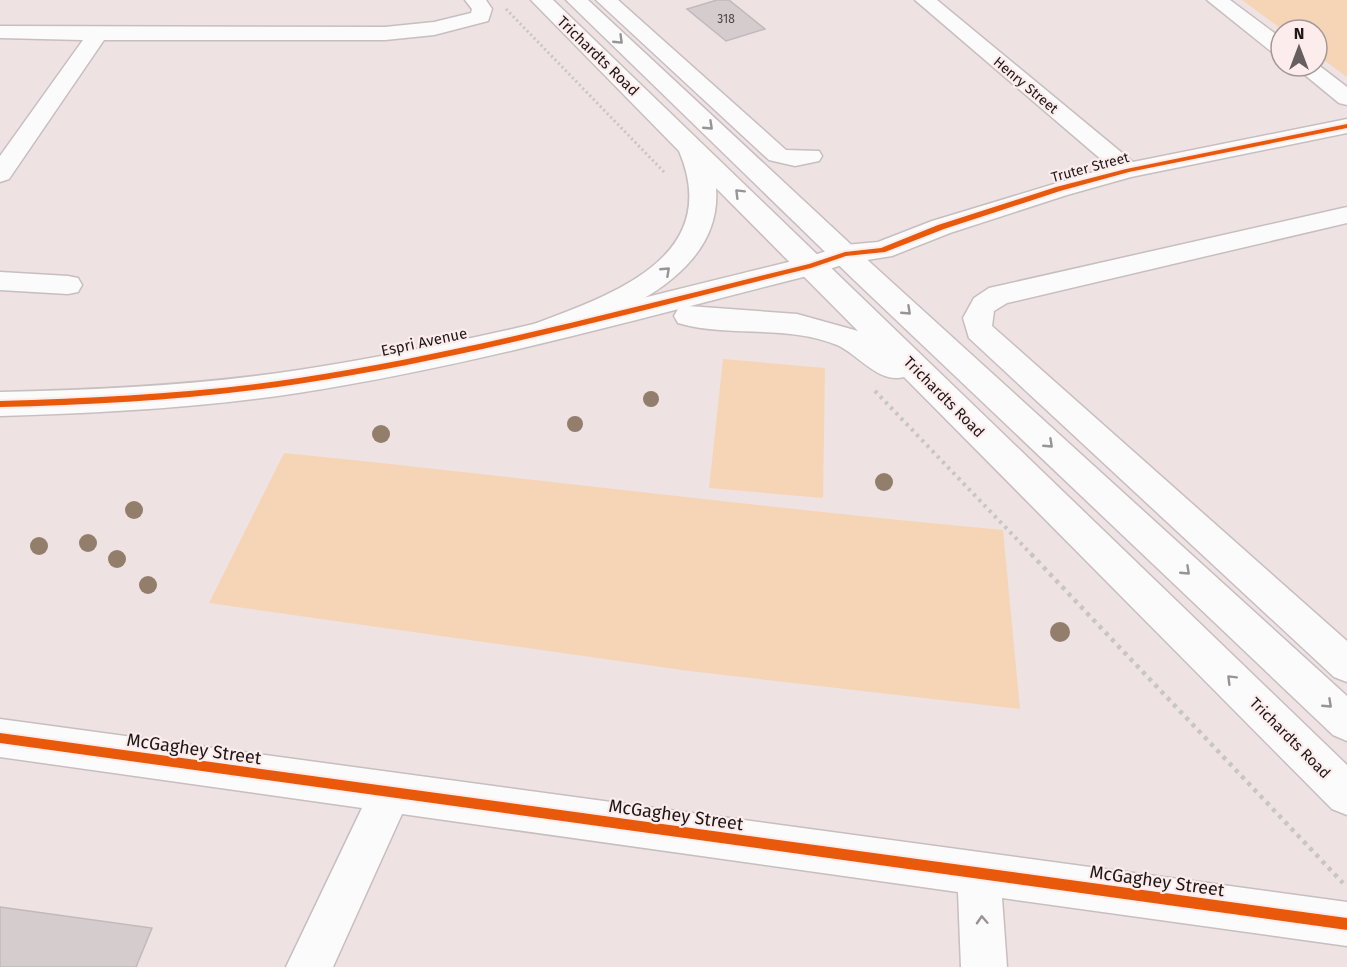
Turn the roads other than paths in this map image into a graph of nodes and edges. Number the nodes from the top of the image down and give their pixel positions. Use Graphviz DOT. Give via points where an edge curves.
graph roads {
  1 [pos="541,0"];
  2 [pos="576,0"];
  3 [pos="606,0"];
  4 [pos="925,0"];
  5 [pos="1217,0"];
  6 [pos="474,10"];
  7 [pos="0,32"];
  8 [pos="98,34"];
  9 [pos="1269,39"];
  10 [pos="1321,78"];
  11 [pos="1347,98"];
  12 [pos="1347,126"];
  13 [pos="682,137"];
  14 [pos="810,156"];
  15 [pos="1128,170"];
  16 [pos="0,174"];
  17 [pos="1347,215"];
  18 [pos="863,259"];
  19 [pos="819,274"];
  20 [pos="0,281"];
  21 [pos="68,285"];
  22 [pos="688,316"];
  23 [pos="539,333"];
  24 [pos="0,404"];
  25 [pos="951,404"];
  26 [pos="0,420"];
  27 [pos="1347,665"];
  28 [pos="1347,722"];
  29 [pos="0,738"];
  30 [pos="390,794"];
  31 [pos="1347,794"];
  32 [pos="979,872"];
  33 [pos="1347,924"];
  34 [pos="309,967"];
  35 [pos="984,967"];
  1 -- 13 [label="street, Trichardts Road"];
  2 -- 18 [label="street, Trichardts Road, one-way"];
  3 -- 14 [label="street" via="778,155 795,159"];
  4 -- 15 [label="street, Henry Street"];
  5 -- 9 [label="street"];
  6 -- 8 [label="street" via="440,27 382,33"];
  7 -- 8 [label="street"];
  8 -- 16 [label="street"];
  10 -- 11 [label="street"];
  12 -- 15 [label="street, Truter Street"];
  19 -- 13 [label="street, Trichardts Road, one-way"];
  23 -- 13 [label="street, one-way" via="621,300 664,274 688,245 703,210 702,175"];
  15 -- 18 [label="street, Truter Street" via="996,208"];
  17 -- 27 [label="street" via="999,295 979,309 976,323 979,331"];
  18 -- 19 [label="street, Espri Avenue"];
  18 -- 28 [label="street, Trichardts Road, one-way"];
  19 -- 22 [label="street, Espri Avenue"];
  19 -- 23 [label="street, Espri Avenue"];
  19 -- 25 [label="street, Trichardts Road"];
  20 -- 21 [label="street"];
  22 -- 25 [label="street" via="774,320 824,329 866,348 919,388"];
  22 -- 26 [label="street, Espri Avenue" via="332,389 196,407"];
  23 -- 24 [label="street, Espri Avenue" via="337,375 248,387 126,399"];
  31 -- 25 [label="street, Trichardts Road, one-way"];
  29 -- 30 [label="street, McGaghey Street"];
  30 -- 32 [label="street, McGaghey Street"];
  30 -- 34 [label="street"];
  32 -- 33 [label="street, McGaghey Street"];
  35 -- 32 [label="street, one-way"];
}
